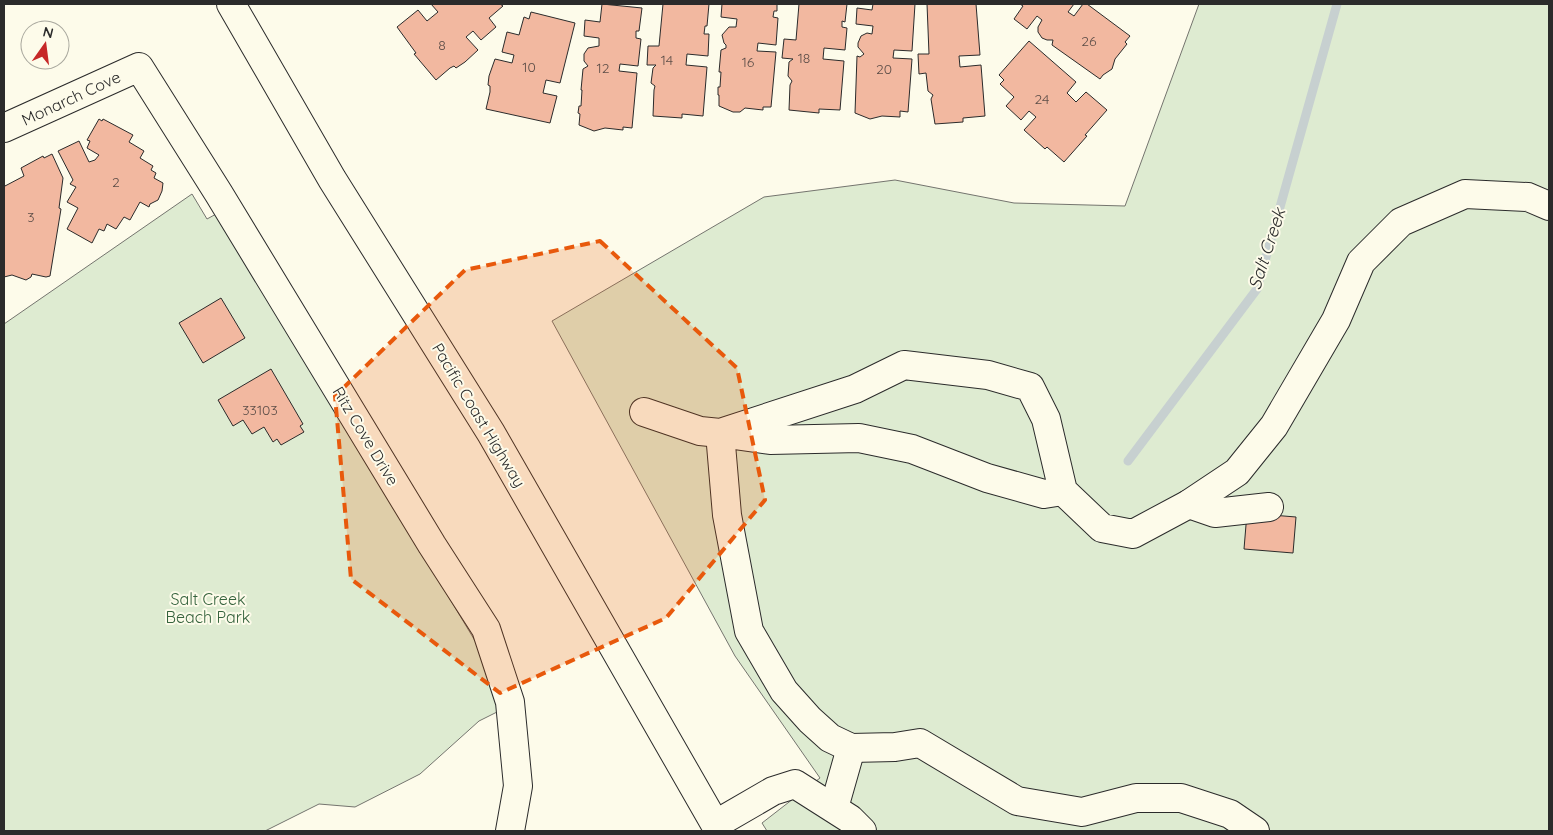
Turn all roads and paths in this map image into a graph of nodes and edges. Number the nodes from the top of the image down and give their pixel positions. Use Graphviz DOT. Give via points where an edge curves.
graph roads {
  1 [pos="231,4"];
  2 [pos="138,67"];
  3 [pos="4,128"];
  4 [pos="1549,206"];
  5 [pos="644,412"];
  6 [pos="720,433"];
  7 [pos="1063,491"];
  8 [pos="1189,504"];
  9 [pos="1269,507"];
  10 [pos="851,748"];
  11 [pos="834,808"];
  12 [pos="717,828"];
  13 [pos="510,831"];
  14 [pos="862,831"];
  15 [pos="1255,831"];
  1 -- 12 [label="main road, Pacific Coast Highway" via="332,179 491,433"];
  2 -- 3 [label="main road, Monarch Cove"];
  2 -- 13 [label="main road, Ritz Cove Drive" via="220,194 486,630 510,702 518,786"];
  4 -- 8 [label="main road" via="1528,197 1465,194 1401,222 1362,262 1336,320 1274,426 1237,472"];
  5 -- 6 [label="main road" via="700,431"];
  6 -- 7 [label="main road" via="770,440 859,438 912,448 987,478 1044,494"];
  6 -- 7 [label="main road" via="855,389 904,365 988,375 1030,387 1046,419"];
  6 -- 10 [label="main road" via="727,515 749,631 784,691 830,738"];
  7 -- 8 [label="main road" via="1102,528 1133,534"];
  8 -- 9 [label="main road" via="1215,513"];
  10 -- 11 [label="main road"];
  10 -- 15 [label="main road" via="920,743 1017,800 1082,812 1136,798 1181,798 1230,814"];
  11 -- 12 [label="main road" via="795,784 773,790"];
  11 -- 14 [label="main road"];
}
